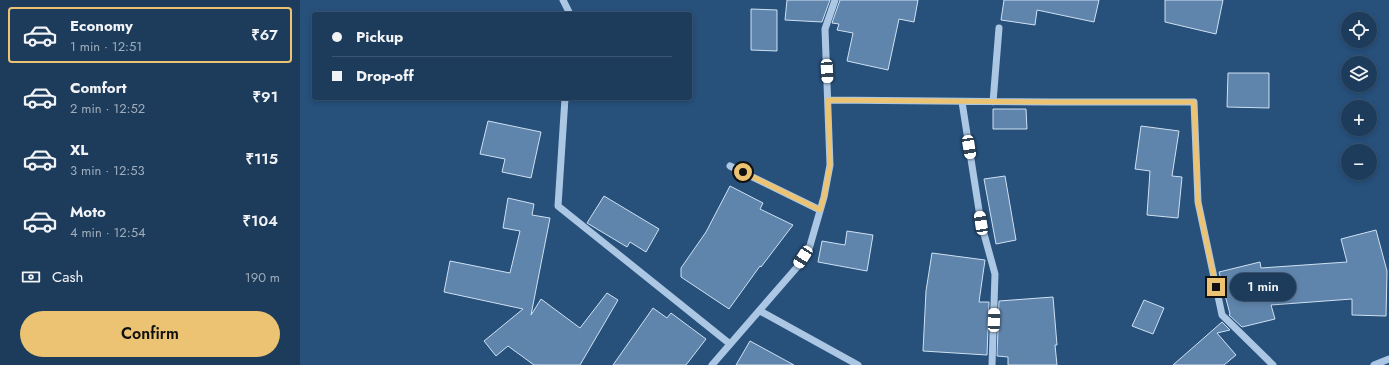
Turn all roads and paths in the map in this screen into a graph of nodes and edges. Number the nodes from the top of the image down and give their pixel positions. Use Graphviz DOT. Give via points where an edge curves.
graph roads {
  1 [pos="563,0"];
  2 [pos="835,0"];
  3 [pos="569,12"];
  4 [pos="999,28"];
  5 [pos="565,100"];
  6 [pos="828,100"];
  7 [pos="962,102"];
  8 [pos="993,102"];
  9 [pos="730,166"];
  10 [pos="820,210"];
  11 [pos="760,311"];
  12 [pos="730,344"];
  13 [pos="1389,359"];
  14 [pos="712,365"];
  15 [pos="858,365"];
  16 [pos="992,365"];
  17 [pos="1273,365"];
  18 [pos="1374,365"];
  1 -- 3 [label="street"];
  2 -- 6 [label="street" via="825,29"];
  4 -- 8 [label="street"];
  5 -- 12 [label="street" via="558,206"];
  6 -- 7 [label="street"];
  6 -- 10 [label="street" via="830,165"];
  7 -- 8 [label="street"];
  7 -- 16 [label="street" via="981,223 995,274"];
  8 -- 17 [label="street" via="1194,102 1198,202 1222,315"];
  9 -- 10 [label="street"];
  10 -- 11 [label="street" via="809,249"];
  11 -- 12 [label="street"];
  11 -- 15 [label="street"];
  12 -- 14 [label="street"];
  13 -- 18 [label="street"];
}
